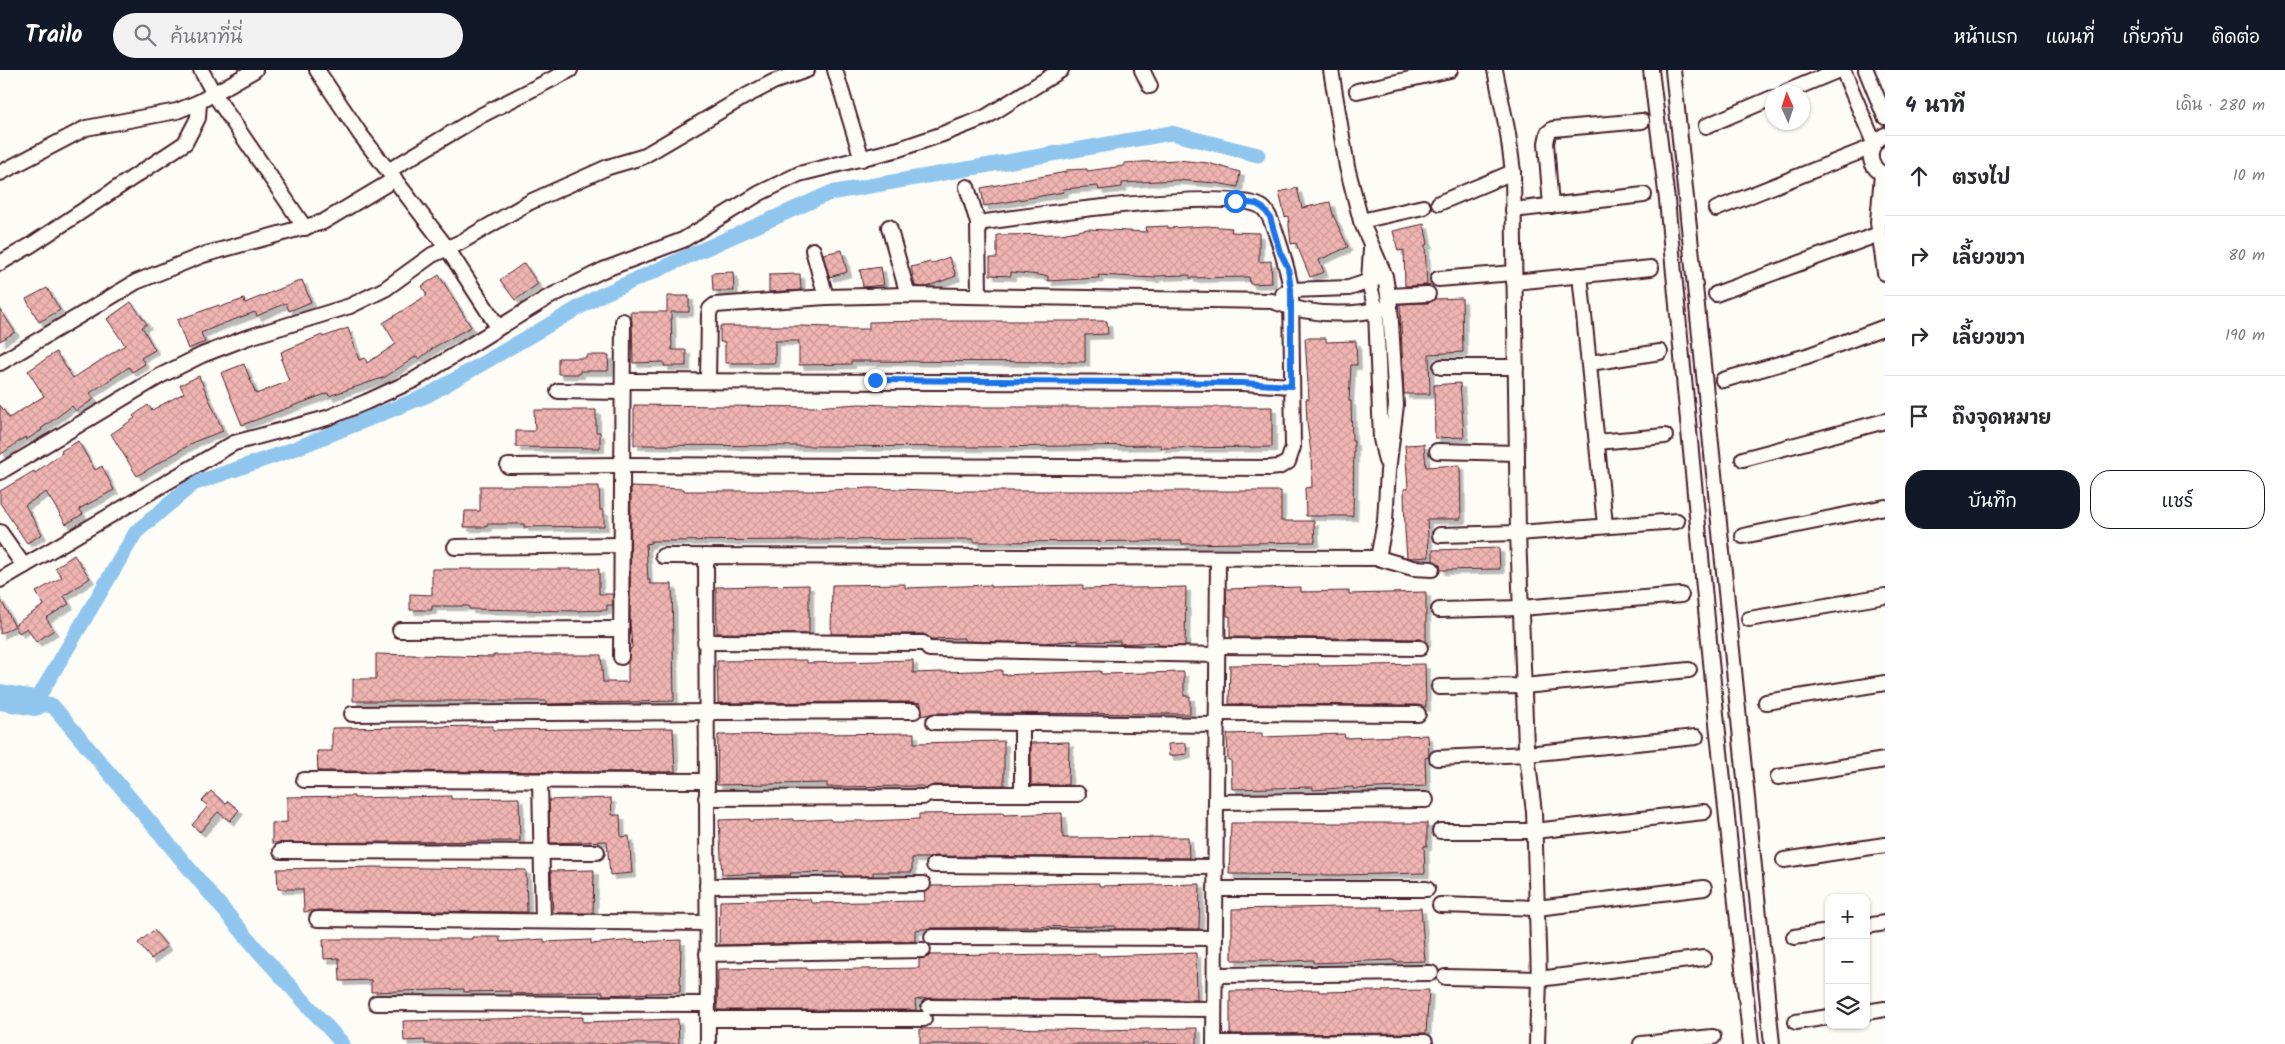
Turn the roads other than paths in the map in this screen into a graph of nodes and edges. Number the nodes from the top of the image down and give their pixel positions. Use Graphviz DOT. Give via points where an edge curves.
graph roads {
  1 [pos="201,70"];
  2 [pos="255,70"];
  3 [pos="317,70"];
  4 [pos="570,70"];
  5 [pos="807,70"];
  6 [pos="1061,70"];
  7 [pos="1142,70"];
  8 [pos="1331,70"];
  9 [pos="1450,70"];
  10 [pos="1495,70"];
  11 [pos="1651,70"];
  12 [pos="1673,70"];
  13 [pos="1866,70"];
  14 [pos="838,71"];
  15 [pos="1843,73"];
  16 [pos="1807,85"];
  17 [pos="1150,86"];
  18 [pos="1357,91"];
  19 [pos="214,94"];
  20 [pos="1765,101"];
  21 [pos="199,102"];
  22 [pos="1885,117"];
  23 [pos="1642,121"];
  24 [pos="1706,126"];
  25 [pos="1885,134"];
  26 [pos="1873,145"];
  27 [pos="862,159"];
  28 [pos="1513,172"];
  29 [pos="0,173"];
  30 [pos="392,175"];
  31 [pos="1884,175"];
  32 [pos="967,187"];
  33 [pos="1644,195"];
  34 [pos="1439,203"];
  35 [pos="1551,206"];
  36 [pos="1423,207"];
  37 [pos="1716,209"];
  38 [pos="1513,210"];
  39 [pos="1361,221"];
  40 [pos="978,223"];
  41 [pos="889,227"];
  42 [pos="305,228"];
  43 [pos="1879,234"];
  44 [pos="1371,246"];
  45 [pos="448,248"];
  46 [pos="813,250"];
  47 [pos="0,263"];
  48 [pos="1651,268"];
  49 [pos="1885,273"];
  50 [pos="1385,276"];
  51 [pos="1580,276"];
  52 [pos="1514,278"];
  53 [pos="1438,280"];
  54 [pos="1369,281"];
  55 [pos="1291,290"];
  56 [pos="1428,294"];
  57 [pos="1716,294"];
  58 [pos="908,295"];
  59 [pos="979,296"];
  60 [pos="826,297"];
  61 [pos="1272,301"];
  62 [pos="1389,301"];
  63 [pos="1292,309"];
  64 [pos="1376,311"];
  65 [pos="623,321"];
  66 [pos="498,327"];
  67 [pos="1885,327"];
  68 [pos="1660,352"];
  69 [pos="0,363"];
  70 [pos="1590,363"];
  71 [pos="1441,367"];
  72 [pos="1516,367"];
  73 [pos="1723,380"];
  74 [pos="708,381"];
  75 [pos="622,386"];
  76 [pos="1291,386"];
  77 [pos="558,391"];
  78 [pos="1885,421"];
  79 [pos="1665,436"];
  80 [pos="1597,442"];
  81 [pos="1437,451"];
  82 [pos="1517,453"];
  83 [pos="1743,459"];
  84 [pos="622,464"];
  85 [pos="508,466"];
  86 [pos="1388,471"];
  87 [pos="0,472"];
  88 [pos="1885,507"];
  89 [pos="1676,521"];
  90 [pos="1606,525"];
  91 [pos="0,532"];
  92 [pos="1518,534"];
  93 [pos="1440,535"];
  94 [pos="1743,536"];
  95 [pos="621,545"];
  96 [pos="455,547"];
  97 [pos="663,556"];
  98 [pos="706,556"];
  99 [pos="1218,558"];
  100 [pos="1378,558"];
  101 [pos="24,566"];
  102 [pos="1432,569"];
  103 [pos="0,580"];
  104 [pos="1681,595"];
  105 [pos="1885,596"];
  106 [pos="1521,608"];
  107 [pos="1439,610"];
  108 [pos="1749,619"];
  109 [pos="620,629"];
  110 [pos="400,630"];
  111 [pos="705,642"];
  112 [pos="1420,648"];
  113 [pos="1218,650"];
  114 [pos="620,656"];
  115 [pos="1689,670"];
  116 [pos="1885,683"];
  117 [pos="1439,686"];
  118 [pos="1524,686"];
  119 [pos="1766,702"];
  120 [pos="914,711"];
  121 [pos="706,712"];
  122 [pos="352,714"];
  123 [pos="1418,714"];
  124 [pos="1217,719"];
  125 [pos="934,722"];
  126 [pos="1022,723"];
  127 [pos="1696,737"];
  128 [pos="1527,754"];
  129 [pos="1437,758"];
  130 [pos="1885,760"];
  131 [pos="1778,777"];
  132 [pos="304,780"];
  133 [pos="540,781"];
  134 [pos="706,781"];
  135 [pos="1022,794"];
  136 [pos="1078,794"];
  137 [pos="706,798"];
  138 [pos="1426,800"];
  139 [pos="1216,802"];
  140 [pos="1704,812"];
  141 [pos="1440,831"];
  142 [pos="1534,831"];
  143 [pos="1885,845"];
  144 [pos="281,851"];
  145 [pos="542,851"];
  146 [pos="598,852"];
  147 [pos="1784,860"];
  148 [pos="934,865"];
  149 [pos="1216,867"];
  150 [pos="922,884"];
  151 [pos="707,886"];
  152 [pos="1704,888"];
  153 [pos="1215,889"];
  154 [pos="1426,889"];
  155 [pos="1440,905"];
  156 [pos="1537,908"];
  157 [pos="317,919"];
  158 [pos="543,921"];
  159 [pos="707,923"];
  160 [pos="1885,923"];
  161 [pos="1870,925"];
  162 [pos="1825,933"];
  163 [pos="932,937"];
  164 [pos="1794,937"];
  165 [pos="1215,938"];
  166 [pos="923,950"];
  167 [pos="707,954"];
  168 [pos="1704,958"];
  169 [pos="1214,975"];
  170 [pos="1539,979"];
  171 [pos="376,1003"];
  172 [pos="708,1004"];
  173 [pos="1214,1008"];
  174 [pos="1885,1009"];
  175 [pos="1870,1011"];
  176 [pos="1825,1018"];
  177 [pos="708,1019"];
  178 [pos="1796,1022"];
  179 [pos="1770,1024"];
  180 [pos="1749,1025"];
  181 [pos="1713,1037"];
  182 [pos="1214,1043"];
  183 [pos="1285,1043"];
  184 [pos="1356,1043"];
  185 [pos="708,1044"];
  186 [pos="1425,1044"];
  187 [pos="1537,1044"];
  188 [pos="1641,1044"];
  189 [pos="1750,1044"];
  190 [pos="1772,1044"];
  1 -- 19 [label="street"];
  2 -- 19 [label="street"];
  3 -- 30 [label="street"];
  4 -- 30 [label="street" via="480,116"];
  5 -- 45 [label="street" via="744,97 642,157 608,167 539,198"];
  6 -- 27 [label="street" via="986,117"];
  7 -- 17 [label="street"];
  8 -- 39 [label="street" via="1343,148"];
  9 -- 18 [label="street"];
  10 -- 28 [label="street"];
  11 -- 180 [label="street" via="1667,200"];
  12 -- 179 [label="street"];
  13 -- 15 [label="street"];
  13 -- 22 [label="street"];
  14 -- 27 [label="street"];
  15 -- 16 [label="street"];
  15 -- 26 [label="street"];
  19 -- 21 [label="street"];
  19 -- 42 [label="street"];
  20 -- 24 [label="street"];
  21 -- 29 [label="street" via="151,117 86,128"];
  21 -- 47 [label="street" via="198,118 185,143"];
  23 -- 35 [label="street" via="1553,129 1548,133"];
  25 -- 26 [label="street"];
  26 -- 31 [label="street" via="1872,164"];
  26 -- 37 [label="street"];
  27 -- 66 [label="street" via="799,174 760,193 683,240 603,270"];
  28 -- 34 [label="street"];
  28 -- 38 [label="street"];
  30 -- 42 [label="street" via="323,222"];
  30 -- 45 [label="street"];
  31 -- 43 [label="street"];
  32 -- 40 [label="street"];
  33 -- 35 [label="street"];
  35 -- 38 [label="street"];
  36 -- 39 [label="street"];
  38 -- 52 [label="street"];
  39 -- 44 [label="street"];
  40 -- 55 [label="street" via="1150,202 1235,201 1256,204 1270,217 1288,268"];
  40 -- 59 [label="street"];
  41 -- 58 [label="street"];
  42 -- 69 [label="street" via="203,255 136,282"];
  43 -- 49 [label="street"];
  43 -- 57 [label="street"];
  44 -- 50 [label="street"];
  44 -- 54 [label="street"];
  45 -- 66 [label="street"];
  45 -- 87 [label="street" via="432,255 385,289 350,306 246,338 160,376"];
  46 -- 60 [label="street"];
  48 -- 51 [label="street"];
  50 -- 54 [label="street"];
  50 -- 62 [label="street"];
  51 -- 52 [label="street"];
  51 -- 70 [label="street"];
  52 -- 53 [label="street"];
  52 -- 72 [label="street"];
  54 -- 55 [label="street" via="1349,288"];
  54 -- 64 [label="street"];
  55 -- 61 [label="street"];
  55 -- 63 [label="street"];
  56 -- 62 [label="street"];
  58 -- 59 [label="street"];
  58 -- 60 [label="street"];
  59 -- 61 [label="street"];
  60 -- 74 [label="street" via="714,305 709,315"];
  61 -- 63 [label="street"];
  62 -- 64 [label="street"];
  62 -- 86 [label="street" via="1396,405"];
  63 -- 64 [label="street" via="1342,314"];
  63 -- 76 [label="street"];
  64 -- 86 [label="street" via="1381,439"];
  65 -- 75 [label="street"];
  66 -- 101 [label="street" via="414,380 366,402 326,418 234,443"];
  67 -- 73 [label="street" via="1807,356"];
  68 -- 70 [label="street"];
  70 -- 80 [label="street"];
  71 -- 72 [label="street"];
  72 -- 82 [label="street"];
  74 -- 75 [label="street"];
  74 -- 76 [label="street" via="1242,383"];
  75 -- 77 [label="street"];
  75 -- 84 [label="street"];
  76 -- 84 [label="street" via="1293,446 1288,462 1279,467"];
  78 -- 83 [label="street"];
  79 -- 80 [label="street"];
  80 -- 90 [label="street"];
  81 -- 82 [label="street"];
  82 -- 92 [label="street"];
  84 -- 85 [label="street"];
  84 -- 95 [label="street"];
  86 -- 100 [label="street" via="1385,521"];
  88 -- 94 [label="street"];
  89 -- 90 [label="street"];
  90 -- 92 [label="street"];
  91 -- 101 [label="street"];
  92 -- 93 [label="street"];
  92 -- 106 [label="street"];
  95 -- 96 [label="street"];
  95 -- 109 [label="street"];
  97 -- 98 [label="street"];
  98 -- 99 [label="street"];
  98 -- 111 [label="street"];
  99 -- 100 [label="street"];
  99 -- 113 [label="street"];
  100 -- 102 [label="street" via="1413,568"];
  101 -- 103 [label="street"];
  104 -- 106 [label="street"];
  105 -- 108 [label="street"];
  106 -- 107 [label="street"];
  106 -- 118 [label="street"];
  109 -- 110 [label="street"];
  109 -- 114 [label="street"];
  111 -- 113 [label="street"];
  111 -- 121 [label="street"];
  112 -- 113 [label="street"];
  113 -- 124 [label="street"];
  115 -- 118 [label="street"];
  116 -- 119 [label="street"];
  117 -- 118 [label="street"];
  118 -- 128 [label="street"];
  120 -- 121 [label="street"];
  121 -- 122 [label="street"];
  121 -- 134 [label="street"];
  123 -- 124 [label="street"];
  124 -- 126 [label="street"];
  124 -- 139 [label="street"];
  125 -- 126 [label="street"];
  126 -- 135 [label="street"];
  127 -- 128 [label="street"];
  128 -- 129 [label="street"];
  128 -- 142 [label="street"];
  130 -- 131 [label="street"];
  132 -- 133 [label="street"];
  133 -- 134 [label="street"];
  133 -- 145 [label="street"];
  134 -- 137 [label="street"];
  135 -- 136 [label="street"];
  135 -- 137 [label="street"];
  137 -- 151 [label="street"];
  138 -- 139 [label="street"];
  139 -- 149 [label="street"];
  140 -- 142 [label="street"];
  141 -- 142 [label="street"];
  142 -- 156 [label="street"];
  143 -- 147 [label="street"];
  144 -- 145 [label="street"];
  145 -- 146 [label="street"];
  145 -- 158 [label="street"];
  148 -- 149 [label="street"];
  149 -- 153 [label="street"];
  150 -- 151 [label="street"];
  151 -- 159 [label="street"];
  152 -- 156 [label="street"];
  153 -- 154 [label="street"];
  153 -- 165 [label="street"];
  155 -- 156 [label="street"];
  156 -- 170 [label="street"];
  157 -- 158 [label="street"];
  158 -- 159 [label="street"];
  159 -- 167 [label="street"];
  160 -- 161 [label="street"];
  162 -- 164 [label="street"];
  163 -- 165 [label="street"];
  165 -- 169 [label="street"];
  166 -- 167 [label="street"];
  167 -- 172 [label="street"];
  168 -- 170 [label="street"];
  169 -- 170 [label="street" via="1438,975"];
  169 -- 173 [label="street"];
  170 -- 187 [label="street"];
  171 -- 172 [label="street"];
  172 -- 177 [label="street"];
  173 -- 177 [label="street"];
  173 -- 182 [label="street"];
  174 -- 175 [label="street"];
  176 -- 178 [label="street"];
  177 -- 185 [label="street"];
  179 -- 180 [label="street"];
  179 -- 190 [label="street"];
  180 -- 189 [label="street"];
  181 -- 188 [label="street"];
  182 -- 183 [label="street"];
  183 -- 184 [label="street"];
  184 -- 186 [label="street"];
}
